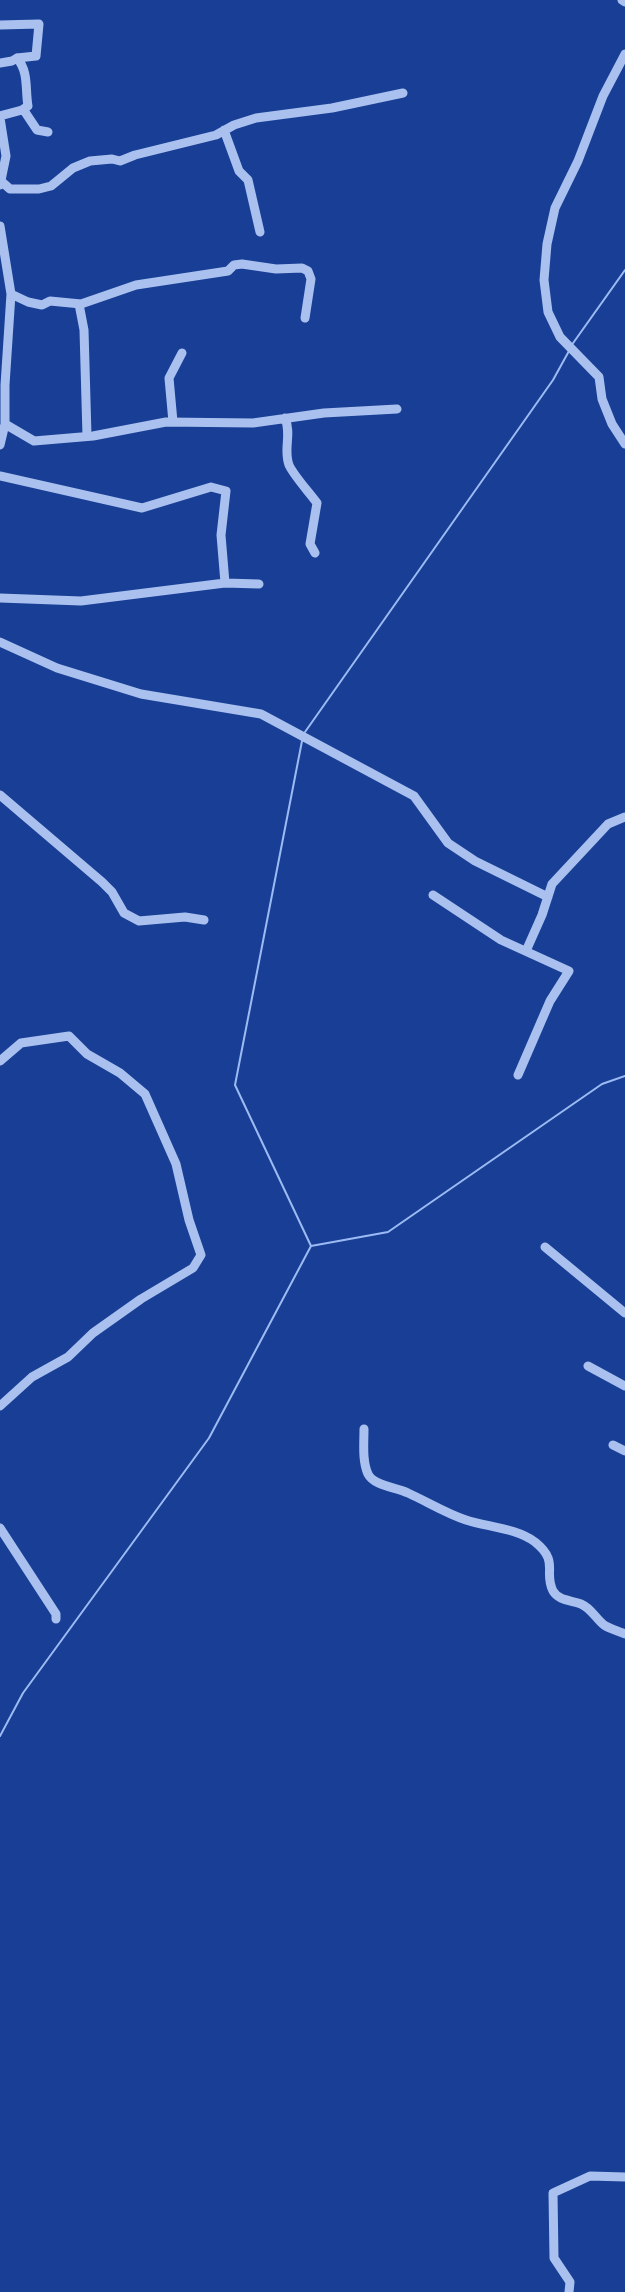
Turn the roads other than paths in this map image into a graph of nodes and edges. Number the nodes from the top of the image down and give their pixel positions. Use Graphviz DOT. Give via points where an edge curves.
graph roads {
  1 [pos="0,25"];
  2 [pos="625,54"];
  3 [pos="17,57"];
  4 [pos="0,63"];
  5 [pos="403,93"];
  6 [pos="21,110"];
  7 [pos="0,117"];
  8 [pos="224,130"];
  9 [pos="48,132"];
  10 [pos="1,184"];
  11 [pos="0,226"];
  12 [pos="260,232"];
  13 [pos="3,259"];
  14 [pos="11,294"];
  15 [pos="79,304"];
  16 [pos="4,318"];
  17 [pos="305,318"];
  18 [pos="182,353"];
  19 [pos="2,397"];
  20 [pos="397,409"];
  21 [pos="285,418"];
  22 [pos="173,422"];
  23 [pos="5,424"];
  24 [pos="87,436"];
  25 [pos="625,444"];
  26 [pos="0,445"];
  27 [pos="0,476"];
  28 [pos="315,553"];
  29 [pos="225,583"];
  30 [pos="259,584"];
  31 [pos="0,598"];
  32 [pos="0,642"];
  33 [pos="0,795"];
  34 [pos="625,817"];
  35 [pos="433,895"];
  36 [pos="548,897"];
  37 [pos="204,920"];
  38 [pos="526,951"];
  39 [pos="0,1061"];
  40 [pos="518,1075"];
  41 [pos="544,1247"];
  42 [pos="625,1313"];
  43 [pos="588,1366"];
  44 [pos="625,1386"];
  45 [pos="0,1406"];
  46 [pos="364,1428"];
  47 [pos="613,1445"];
  48 [pos="625,1451"];
  49 [pos="0,1528"];
  50 [pos="56,1619"];
  51 [pos="625,1634"];
  52 [pos="625,2177"];
  53 [pos="569,2292"];
  1 -- 3 [label="street" via="39,24 36,56"];
  2 -- 25 [label="street" via="555,208 544,280 548,312 560,337 599,377 602,399"];
  3 -- 4 [label="street"];
  3 -- 6 [label="street" via="28,85 28,106"];
  5 -- 8 [label="street" via="256,118"];
  6 -- 7 [label="street"];
  6 -- 9 [label="street" via="37,130"];
  7 -- 10 [label="street" via="6,156"];
  8 -- 10 [label="street" via="120,161 90,161 73,168 51,186 39,189 10,189"];
  8 -- 12 [label="street" via="238,171 248,180"];
  11 -- 13 [label="street"];
  13 -- 14 [label="street"];
  14 -- 15 [label="street" via="42,305"];
  14 -- 16 [label="street"];
  15 -- 17 [label="street" via="136,285 219,273 242,264 309,271"];
  15 -- 24 [label="street" via="84,330"];
  16 -- 19 [label="street"];
  18 -- 22 [label="street" via="169,378"];
  19 -- 23 [label="street"];
  20 -- 21 [label="street"];
  21 -- 22 [label="street" via="253,423"];
  21 -- 28 [label="street" via="290,429 289,464 316,503 310,544"];
  22 -- 24 [label="street"];
  23 -- 24 [label="street" via="34,441"];
  23 -- 26 [label="street"];
  27 -- 29 [label="street" via="142,508 210,487 226,491 221,535"];
  29 -- 30 [label="street"];
  29 -- 31 [label="street" via="81,601"];
  32 -- 36 [label="street" via="57,668 141,694 261,714 414,796 448,843 475,861"];
  33 -- 37 [label="street" via="102,882 124,913 139,921 184,917"];
  34 -- 36 [label="street" via="608,824 552,884"];
  35 -- 38 [label="street" via="501,940"];
  36 -- 38 [label="street"];
  38 -- 40 [label="street" via="569,971 550,1001"];
  39 -- 45 [label="street" via="21,1043 69,1036 87,1054 120,1072 145,1094 176,1164 201,1255 193,1268 93,1333 68,1357 33,1377"];
  41 -- 42 [label="street"];
  43 -- 44 [label="street"];
  46 -- 51 [label="street" via="364,1457 373,1481 407,1493 437,1510 532,1540 548,1556 551,1589 555,1594 582,1604 604,1624"];
  47 -- 48 [label="street"];
  49 -- 50 [label="street"];
  52 -- 53 [label="street" via="590,2176 553,2193 554,2258 570,2282"];
}
